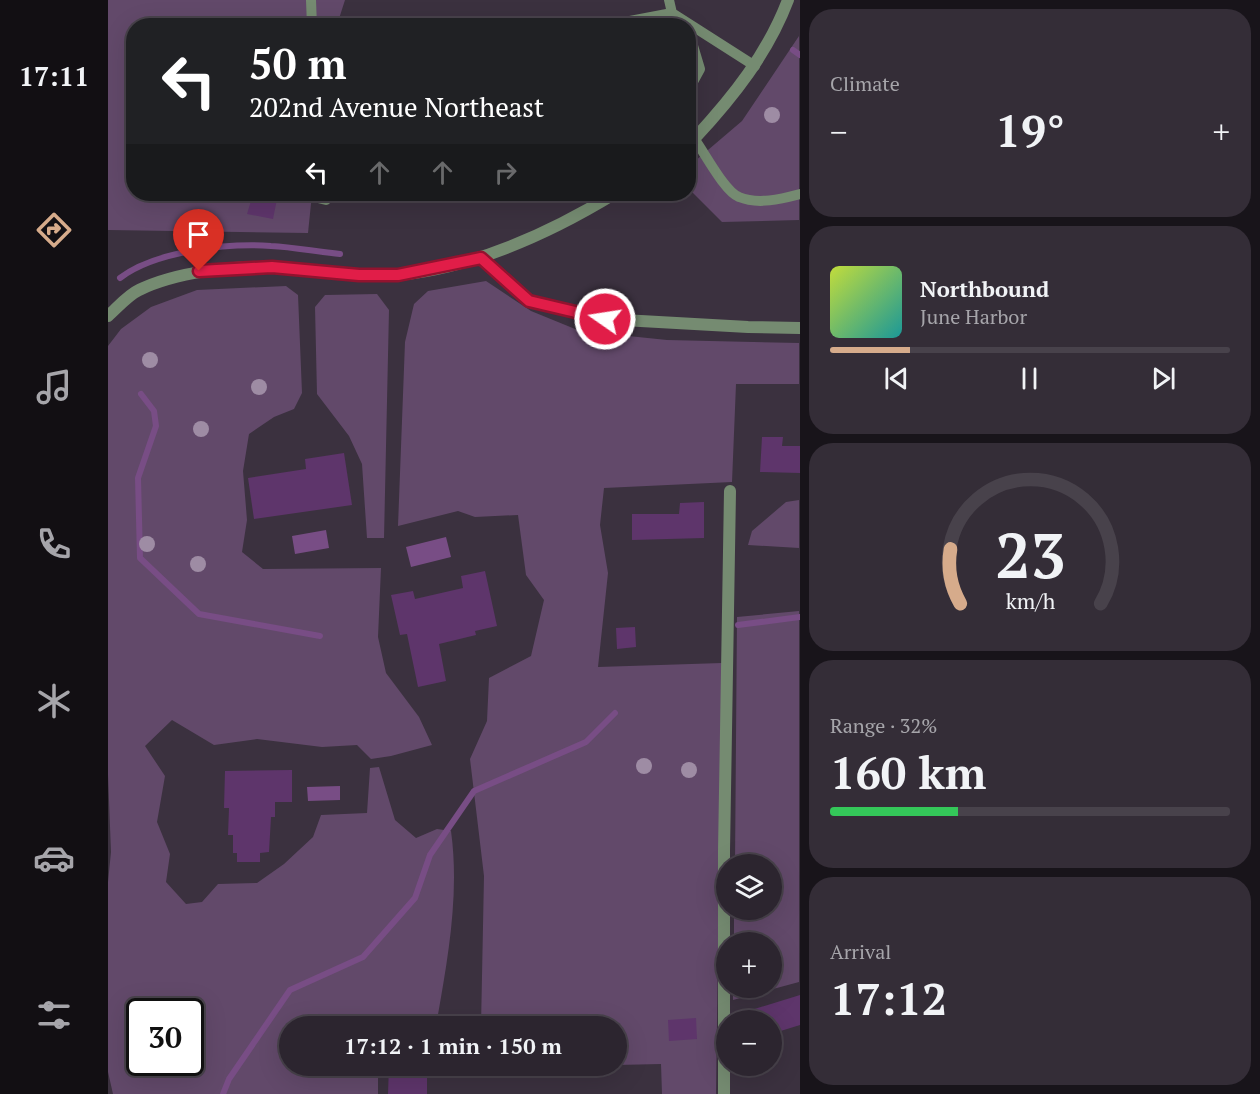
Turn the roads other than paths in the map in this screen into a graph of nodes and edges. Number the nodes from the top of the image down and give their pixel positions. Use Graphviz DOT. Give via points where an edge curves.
graph roads {
  1 [pos="311,0"];
  2 [pos="669,0"];
  3 [pos="786,1"];
  4 [pos="672,13"];
  5 [pos="312,18"];
  6 [pos="646,18"];
  7 [pos="678,18"];
  8 [pos="696,31"];
  9 [pos="696,55"];
  10 [pos="755,66"];
  11 [pos="696,76"];
  12 [pos="696,132"];
  13 [pos="696,144"];
  14 [pos="800,194"];
  15 [pos="603,201"];
  16 [pos="481,258"];
  17 [pos="108,316"];
  18 [pos="800,328"];
  19 [pos="730,491"];
  20 [pos="724,1094"];
  1 -- 5 [label="lane"];
  2 -- 4 [label="lane"];
  3 -- 10 [label="street"];
  4 -- 6 [label="lane"];
  4 -- 7 [label="lane"];
  8 -- 10 [label="lane"];
  9 -- 11 [label="lane" via="700,69"];
  10 -- 12 [label="street" via="734,96"];
  13 -- 14 [label="lane" via="737,197 756,201"];
  15 -- 16 [label="street" via="575,218"];
  16 -- 17 [label="street" via="398,275 272,267 199,271 137,290"];
  16 -- 18 [label="street" via="529,301 605,319"];
  19 -- 20 [label="street"];
}
